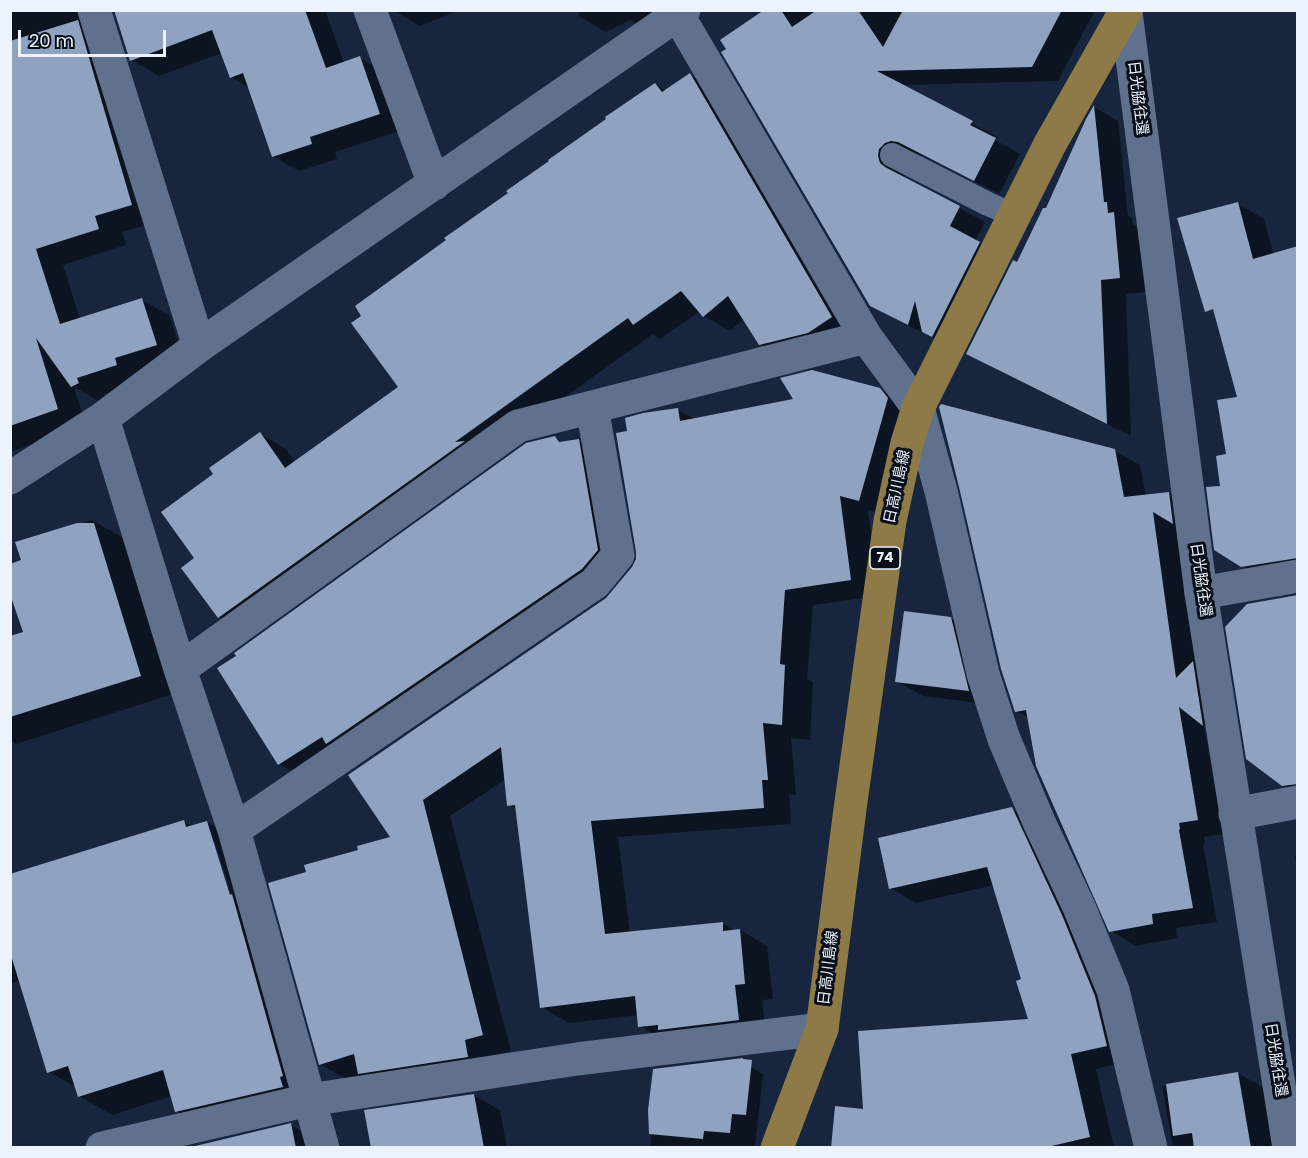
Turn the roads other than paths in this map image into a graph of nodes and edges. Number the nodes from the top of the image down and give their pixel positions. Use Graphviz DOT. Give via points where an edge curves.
graph roads {
  1 [pos="94,10"];
  2 [pos="370,10"];
  3 [pos="1126,11"];
  4 [pos="679,12"];
  5 [pos="892,155"];
  6 [pos="434,184"];
  7 [pos="1014,215"];
  8 [pos="866,337"];
  9 [pos="199,346"];
  10 [pos="592,407"];
  11 [pos="918,408"];
  12 [pos="104,418"];
  13 [pos="10,478"];
  14 [pos="1298,576"];
  15 [pos="1201,593"];
  16 [pos="180,669"];
  17 [pos="1298,802"];
  18 [pos="1235,814"];
  19 [pos="234,830"];
  20 [pos="822,1029"];
  21 [pos="309,1100"];
  22 [pos="102,1148"];
  23 [pos="323,1148"];
  24 [pos="777,1148"];
  25 [pos="1151,1148"];
  26 [pos="1289,1148"];
  1 -- 9 [label="street"];
  2 -- 6 [label="street"];
  3 -- 7 [label="main road, 日高川島線 / 74"];
  3 -- 15 [label="street, 日光脇往還"];
  4 -- 6 [label="street"];
  4 -- 8 [label="street"];
  5 -- 7 [label="lane"];
  6 -- 9 [label="street"];
  7 -- 11 [label="main road, 日高川島線 / 74"];
  8 -- 10 [label="street"];
  8 -- 11 [label="street"];
  9 -- 12 [label="street"];
  10 -- 16 [label="street" via="518,426"];
  10 -- 19 [label="street" via="618,555 595,583"];
  11 -- 20 [label="main road, 日高川島線 / 74" via="890,520"];
  11 -- 25 [label="street" via="983,674 1038,822 1113,990"];
  12 -- 13 [label="street"];
  12 -- 16 [label="street"];
  14 -- 15 [label="street"];
  15 -- 18 [label="street, 日光脇往還"];
  16 -- 19 [label="street"];
  17 -- 18 [label="street"];
  18 -- 26 [label="street, 日光脇往還"];
  19 -- 21 [label="street"];
  20 -- 21 [label="street" via="578,1059"];
  20 -- 24 [label="main road, 日高川島線 / 74"];
  21 -- 22 [label="street"];
  21 -- 23 [label="street"];
}
